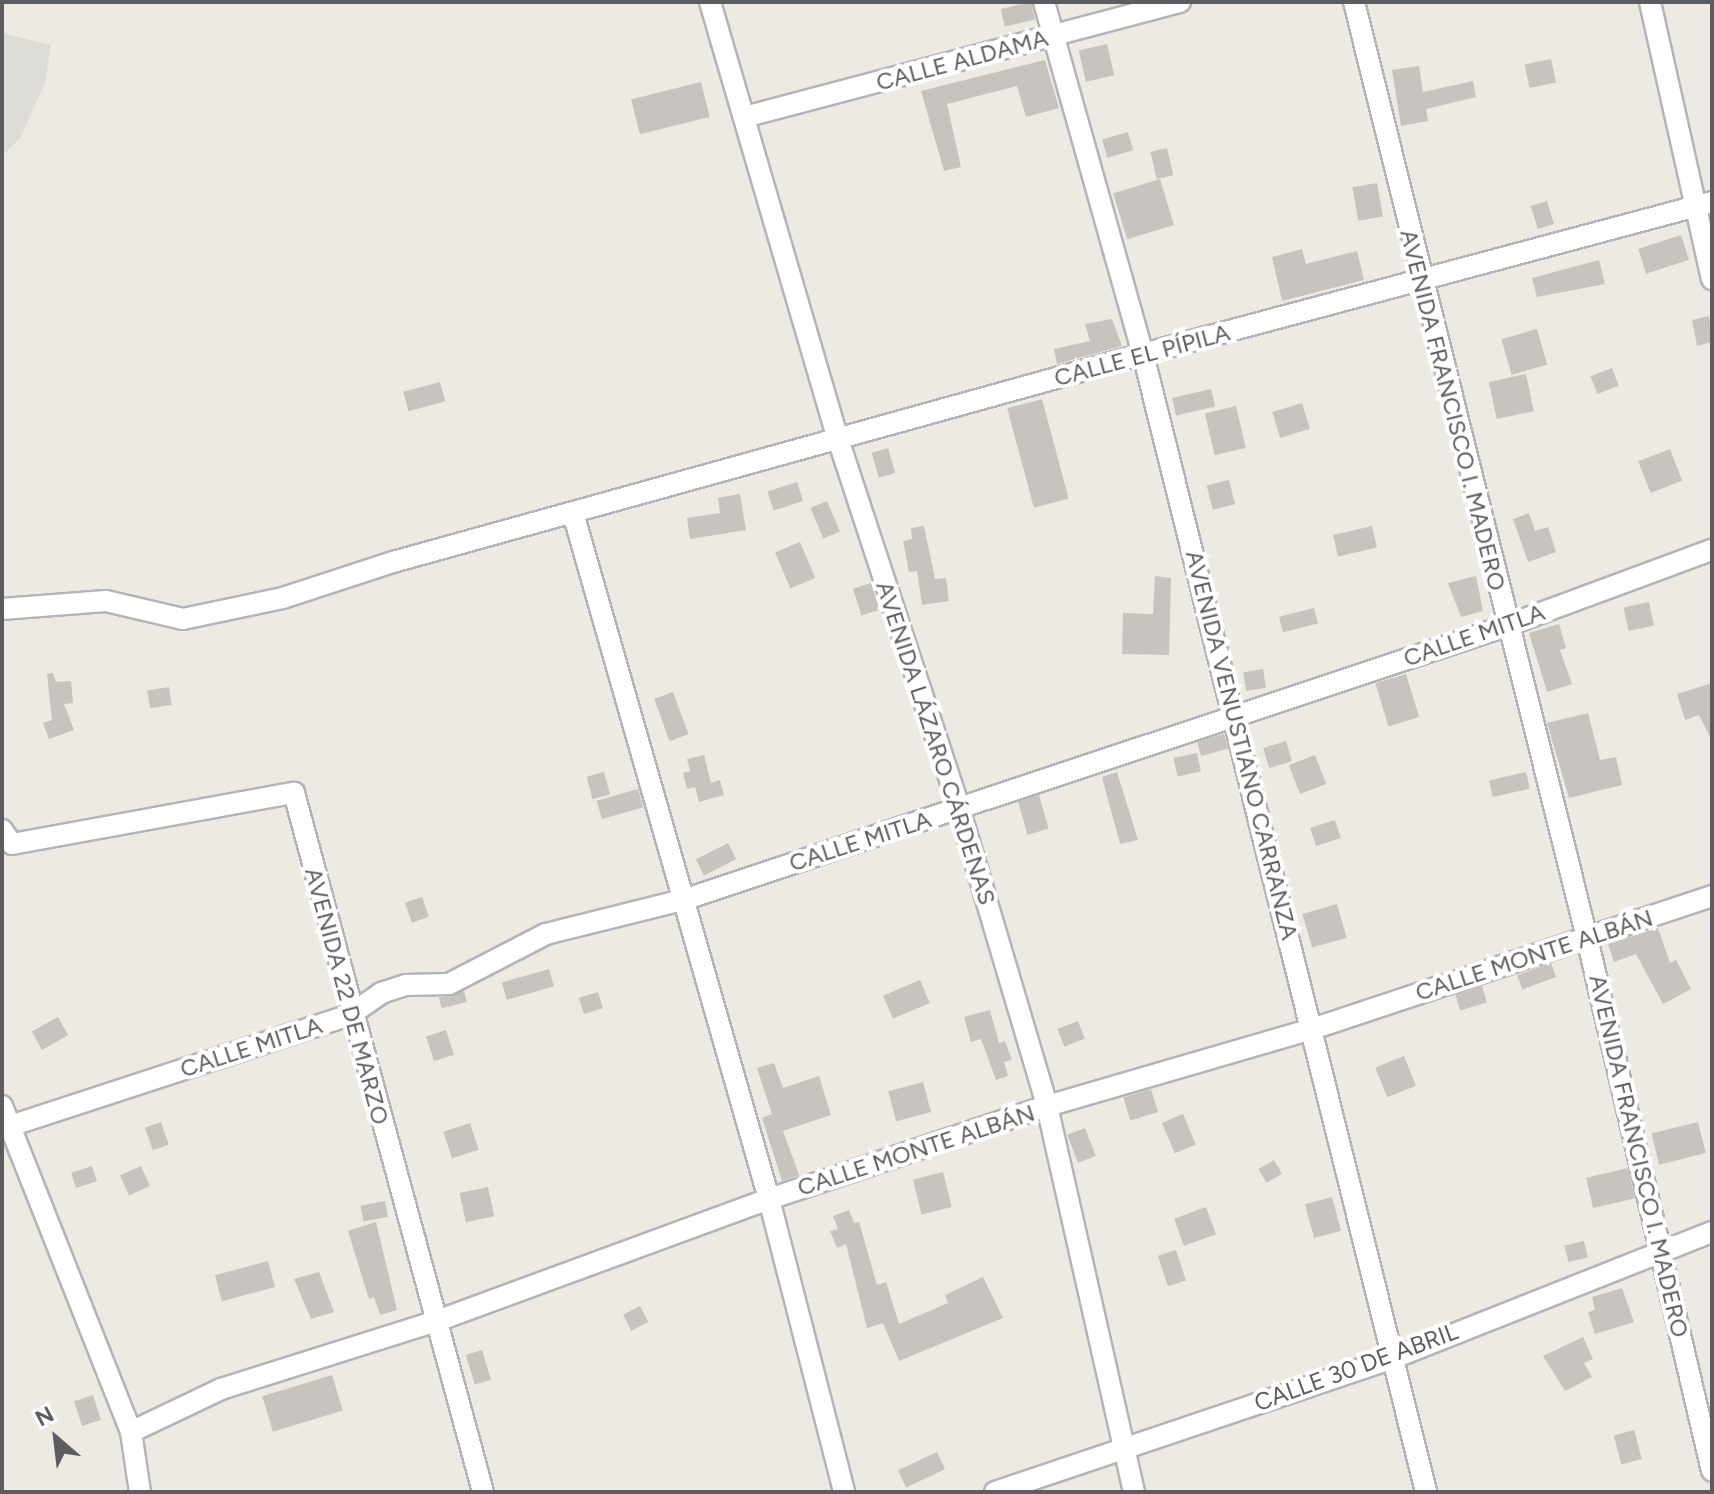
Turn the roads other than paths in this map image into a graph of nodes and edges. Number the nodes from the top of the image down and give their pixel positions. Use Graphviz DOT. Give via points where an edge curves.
graph roads {
  1 [pos="710,2"];
  2 [pos="1044,2"];
  3 [pos="1180,2"];
  4 [pos="1354,2"];
  5 [pos="1650,2"];
  6 [pos="1053,36"];
  7 [pos="744,117"];
  8 [pos="1703,205"];
  9 [pos="1712,279"];
  10 [pos="1422,283"];
  11 [pos="1143,354"];
  12 [pos="838,439"];
  13 [pos="573,513"];
  14 [pos="1712,550"];
  15 [pos="2,609"];
  16 [pos="1506,626"];
  17 [pos="1235,713"];
  18 [pos="959,808"];
  19 [pos="2,830"];
  20 [pos="1712,896"];
  21 [pos="686,899"];
  22 [pos="1587,938"];
  23 [pos="350,1015"];
  24 [pos="1312,1029"];
  25 [pos="2,1106"];
  26 [pos="1047,1106"];
  27 [pos="10,1126"];
  28 [pos="769,1199"];
  29 [pos="1712,1232"];
  30 [pos="1662,1249"];
  31 [pos="437,1321"];
  32 [pos="1391,1359"];
  33 [pos="131,1432"];
  34 [pos="1120,1448"];
  35 [pos="1712,1471"];
  36 [pos="140,1492"];
  37 [pos="483,1492"];
  38 [pos="844,1492"];
  39 [pos="995,1492"];
  40 [pos="1134,1492"];
  41 [pos="1426,1492"];
  1 -- 7 [label="street, AVENIDA LÁZARO CÁRDENAS"];
  2 -- 6 [label="street, AVENIDA VENUSTIANO CARRANZA"];
  3 -- 6 [label="street, CALLE ALDAMA"];
  4 -- 10 [label="street, AVENIDA FRANCISCO I. MADERO"];
  5 -- 8 [label="street"];
  6 -- 7 [label="street, CALLE ALDAMA"];
  6 -- 11 [label="street, AVENIDA VENUSTIANO CARRANZA"];
  7 -- 12 [label="street, AVENIDA LÁZARO CÁRDENAS"];
  8 -- 9 [label="street"];
  8 -- 10 [label="street, CALLE EL PÍPILA"];
  10 -- 11 [label="street, CALLE EL PÍPILA"];
  10 -- 16 [label="street, AVENIDA FRANCISCO I. MADERO"];
  11 -- 12 [label="street, CALLE EL PÍPILA"];
  11 -- 17 [label="street, AVENIDA VENUSTIANO CARRANZA"];
  12 -- 13 [label="street, CALLE EL PÍPILA"];
  12 -- 18 [label="street, AVENIDA LÁZARO CÁRDENAS"];
  13 -- 15 [label="street, CALLE EL PÍPILA" via="283,598 183,619 106,601"];
  13 -- 21 [label="street"];
  14 -- 16 [label="street, CALLE MITLA"];
  16 -- 17 [label="street, CALLE MITLA"];
  16 -- 22 [label="street, AVENIDA FRANCISCO I. MADERO"];
  17 -- 18 [label="street, CALLE MITLA"];
  17 -- 24 [label="street, AVENIDA VENUSTIANO CARRANZA"];
  18 -- 21 [label="street, CALLE MITLA"];
  18 -- 26 [label="street, AVENIDA LÁZARO CÁRDENAS"];
  19 -- 23 [label="street, AVENIDA 22 DE MARZO" via="12,844 294,793"];
  20 -- 22 [label="street, CALLE MONTE ALBÁN"];
  21 -- 23 [label="street, CALLE MITLA" via="546,934 449,984 406,985 381,993"];
  21 -- 28 [label="street"];
  22 -- 24 [label="street, CALLE MONTE ALBÁN"];
  22 -- 30 [label="street, AVENIDA FRANCISCO I. MADERO"];
  23 -- 27 [label="street, CALLE MITLA"];
  23 -- 31 [label="street, AVENIDA 22 DE MARZO"];
  24 -- 26 [label="street, CALLE MONTE ALBÁN"];
  24 -- 32 [label="street, AVENIDA VENUSTIANO CARRANZA"];
  25 -- 27 [label="street"];
  26 -- 28 [label="street, CALLE MONTE ALBÁN"];
  26 -- 34 [label="street, AVENIDA LÁZARO CÁRDENAS"];
  27 -- 33 [label="street"];
  28 -- 31 [label="street, CALLE MONTE ALBÁN"];
  28 -- 38 [label="street"];
  29 -- 30 [label="street, CALLE 30 DE ABRIL"];
  30 -- 32 [label="street, CALLE 30 DE ABRIL"];
  30 -- 35 [label="street, AVENIDA FRANCISCO I. MADERO"];
  31 -- 33 [label="street, CALLE MONTE ALBÁN" via="221,1389"];
  31 -- 37 [label="street, AVENIDA 22 DE MARZO"];
  32 -- 34 [label="street, CALLE 30 DE ABRIL"];
  32 -- 41 [label="street, AVENIDA VENUSTIANO CARRANZA"];
  33 -- 36 [label="street"];
  34 -- 39 [label="street, CALLE 30 DE ABRIL"];
  34 -- 40 [label="street, AVENIDA LÁZARO CÁRDENAS"];
}
